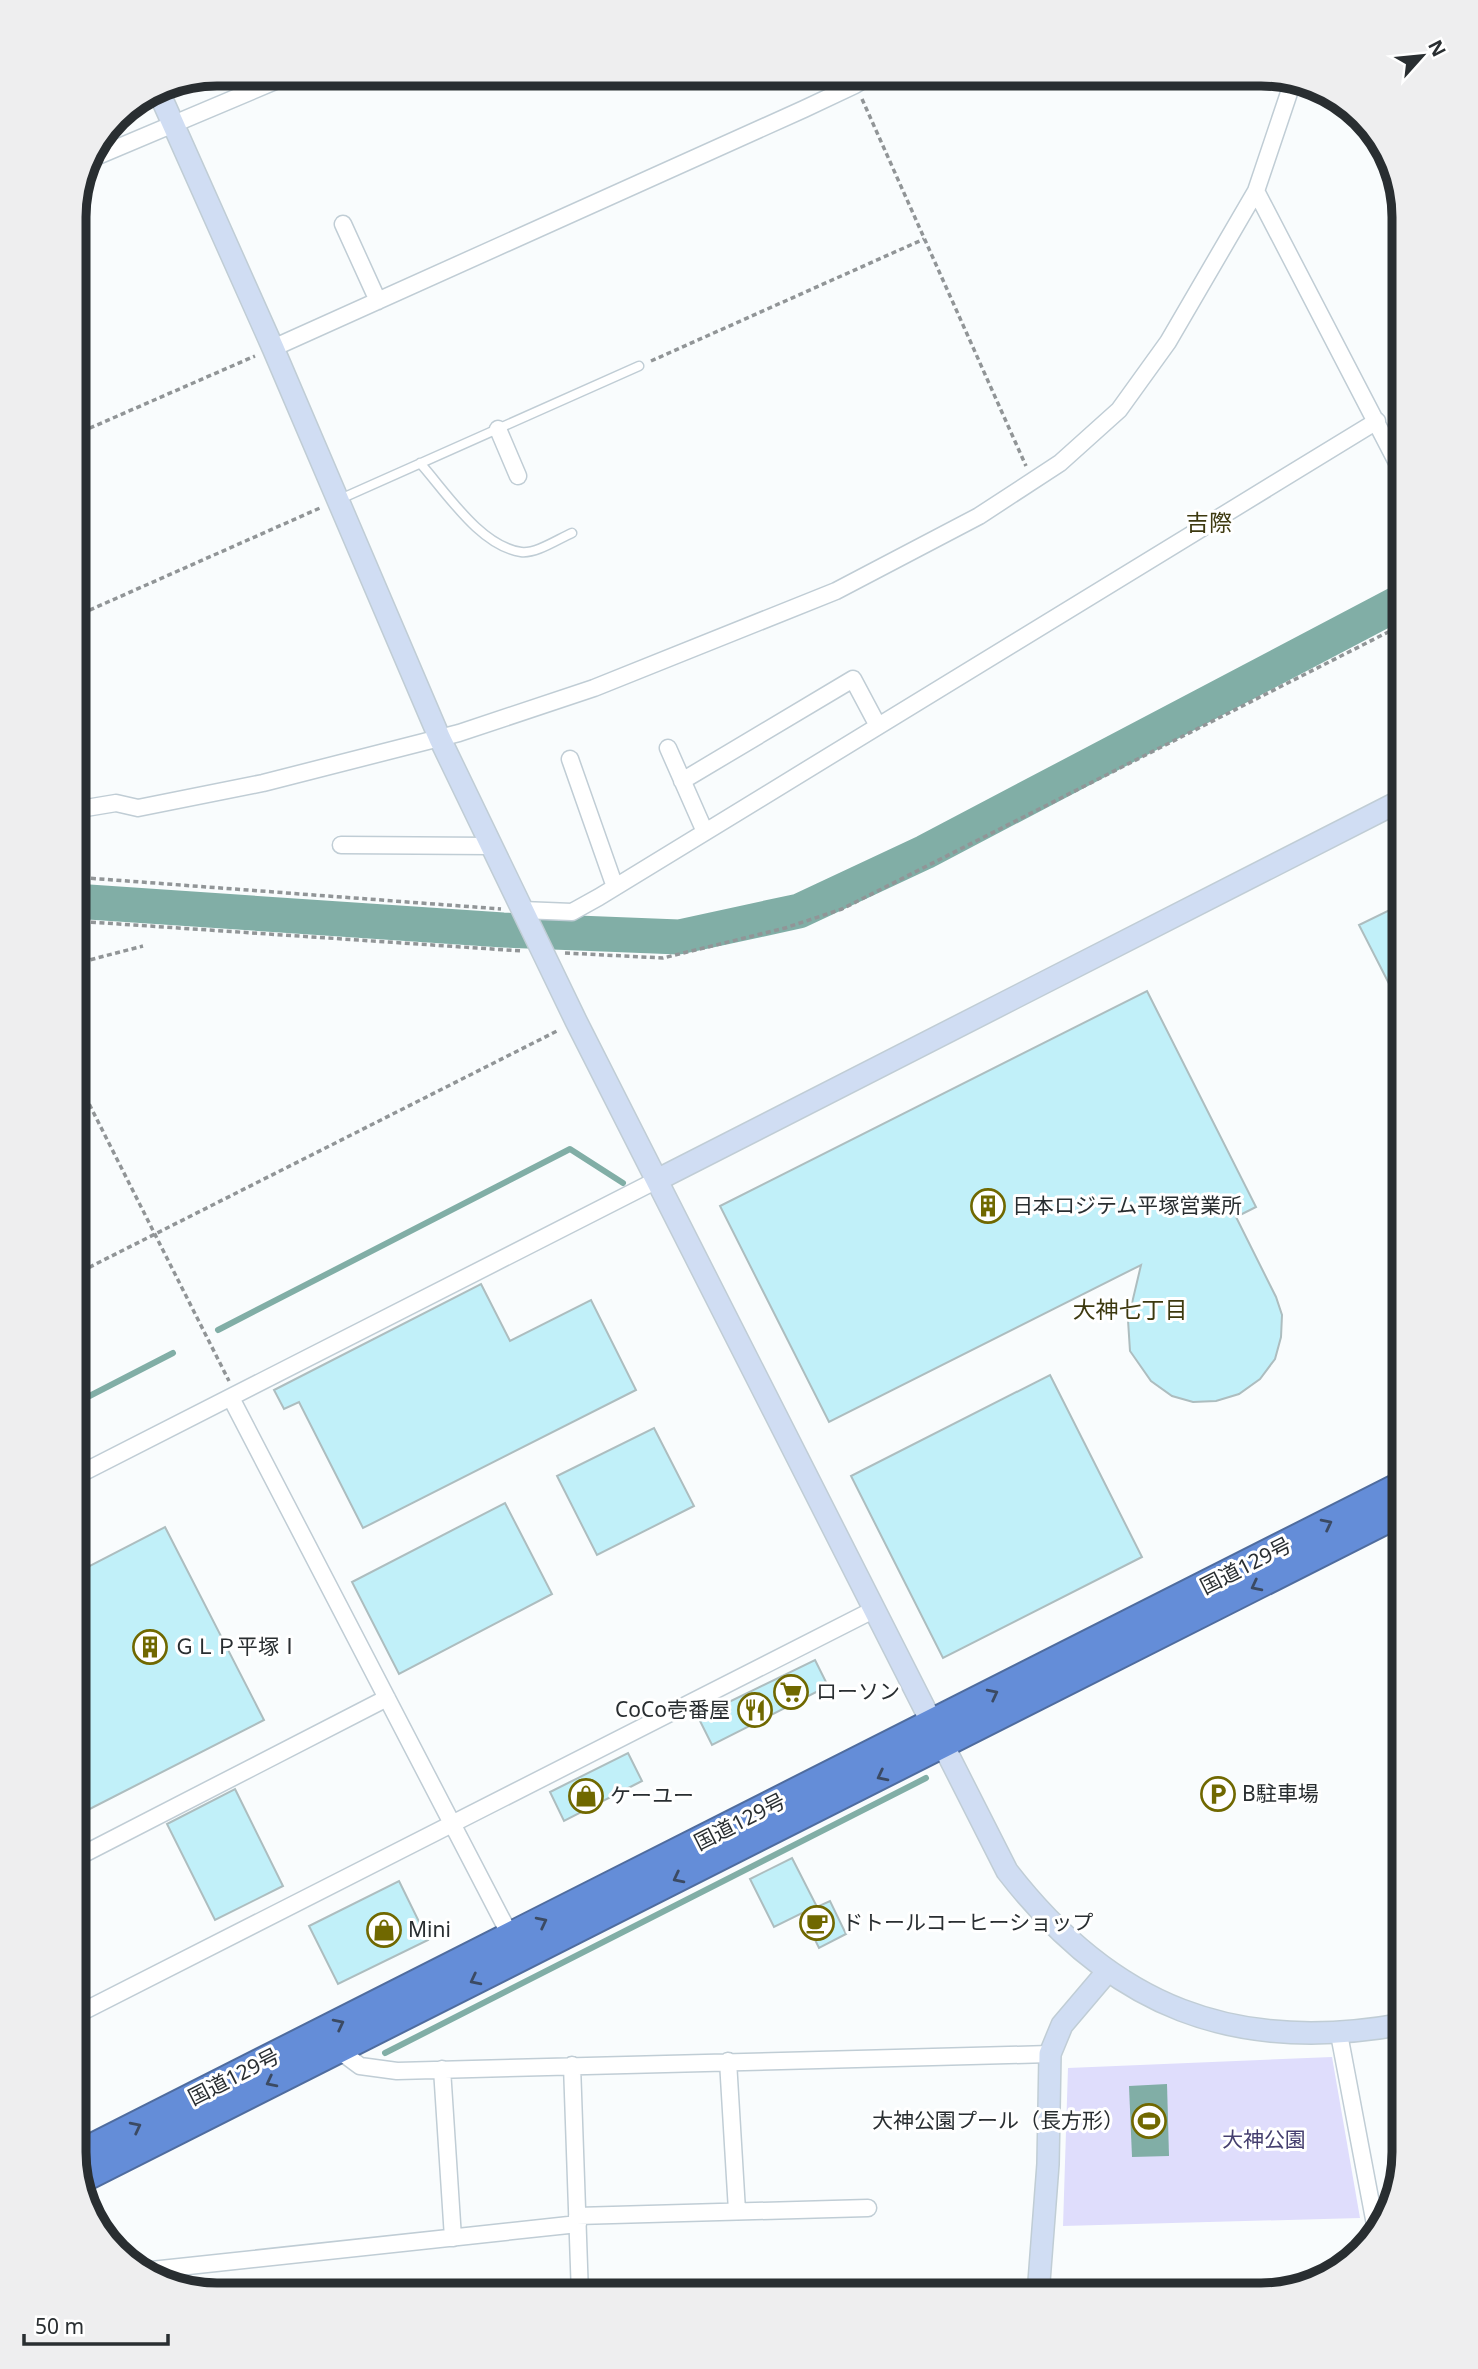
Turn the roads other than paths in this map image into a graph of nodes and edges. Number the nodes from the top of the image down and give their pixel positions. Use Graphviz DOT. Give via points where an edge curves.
graph roads {
  1 [pos="261,86"];
  2 [pos="838,86"];
  3 [pos="1290,89"];
  4 [pos="161,98"];
  5 [pos="173,125"];
  6 [pos="101,156"];
  7 [pos="1256,191"];
  8 [pos="343,224"];
  9 [pos="378,301"];
  10 [pos="273,348"];
  11 [pos="639,366"];
  12 [pos="1377,421"];
  13 [pos="498,429"];
  14 [pos="1392,450"];
  15 [pos="420,463"];
  16 [pos="518,476"];
  17 [pos="338,500"];
  18 [pos="572,533"];
  19 [pos="878,726"];
  20 [pos="440,739"];
  21 [pos="668,748"];
  22 [pos="570,759"];
  23 [pos="682,781"];
  24 [pos="1392,806"];
  25 [pos="86,808"];
  26 [pos="705,832"];
  27 [pos="341,845"];
  28 [pos="491,846"];
  29 [pos="615,887"];
  30 [pos="523,913"];
  31 [pos="657,1181"];
  32 [pos="234,1396"];
  33 [pos="86,1471"];
  34 [pos="1392,1492"];
  35 [pos="1392,1516"];
  36 [pos="875,1609"];
  37 [pos="387,1698"];
  38 [pos="938,1736"];
  39 [pos="452,1824"];
  40 [pos="86,1853"];
  41 [pos="511,1937"];
  42 [pos="1107,1972"];
  43 [pos="86,2010"];
  44 [pos="1392,2026"];
  45 [pos="1339,2034"];
  46 [pos="337,2049"];
  47 [pos="1050,2054"];
  48 [pos="728,2061"];
  49 [pos="572,2065"];
  50 [pos="442,2069"];
  51 [pos="86,2151"];
  52 [pos="88,2175"];
  53 [pos="868,2208"];
  54 [pos="737,2211"];
  55 [pos="1374,2219"];
  56 [pos="578,2220"];
  57 [pos="453,2238"];
  58 [pos="156,2268"];
  59 [pos="580,2283"];
  60 [pos="1039,2283"];
  1 -- 5 [label="street"];
  2 -- 9 [label="street"];
  3 -- 7 [label="street"];
  4 -- 5 [label="street"];
  5 -- 6 [label="street"];
  5 -- 10 [label="street"];
  7 -- 12 [label="street"];
  7 -- 20 [label="street" via="1168,342 1119,410 1060,463 979,516 836,591 594,688"];
  8 -- 9 [label="street"];
  9 -- 10 [label="street"];
  10 -- 17 [label="street"];
  11 -- 13 [label="lane"];
  12 -- 14 [label="street"];
  12 -- 19 [label="street"];
  13 -- 15 [label="lane"];
  13 -- 16 [label="street"];
  15 -- 17 [label="lane"];
  15 -- 18 [label="lane" via="481,533 520,552"];
  17 -- 20 [label="street"];
  19 -- 23 [label="street" via="853,679"];
  19 -- 26 [label="street"];
  20 -- 25 [label="street" via="138,808 116,803"];
  20 -- 28 [label="street"];
  21 -- 23 [label="street"];
  22 -- 29 [label="street"];
  23 -- 26 [label="street"];
  24 -- 31 [label="street"];
  26 -- 29 [label="street"];
  27 -- 28 [label="street"];
  28 -- 30 [label="street"];
  29 -- 30 [label="street" via="572,912"];
  30 -- 31 [label="street"];
  31 -- 32 [label="street"];
  31 -- 36 [label="street"];
  32 -- 33 [label="street"];
  32 -- 37 [label="street"];
  38 -- 34 [label="highway, 国道129号, one-way"];
  35 -- 38 [label="highway, 国道129号, one-way"];
  36 -- 38 [label="street"];
  36 -- 39 [label="street"];
  37 -- 39 [label="street"];
  37 -- 40 [label="street"];
  41 -- 38 [label="highway, 国道129号, one-way"];
  38 -- 42 [label="street" via="1007,1871 1065,1938"];
  38 -- 46 [label="highway, 国道129号, one-way"];
  39 -- 41 [label="street"];
  39 -- 43 [label="street"];
  51 -- 41 [label="highway, 国道129号, one-way"];
  42 -- 45 [label="street" via="1174,2008 1224,2025 1288,2034"];
  42 -- 47 [label="street" via="1062,2025"];
  44 -- 45 [label="street"];
  45 -- 55 [label="street"];
  46 -- 50 [label="street" via="360,2066 397,2071"];
  46 -- 52 [label="highway, 国道129号, one-way"];
  47 -- 48 [label="street"];
  47 -- 60 [label="street"];
  48 -- 49 [label="street"];
  48 -- 54 [label="street"];
  49 -- 50 [label="street"];
  49 -- 56 [label="street"];
  50 -- 57 [label="street"];
  53 -- 54 [label="street"];
  54 -- 56 [label="street"];
  56 -- 57 [label="street"];
  56 -- 59 [label="street"];
  57 -- 58 [label="street"];
}
